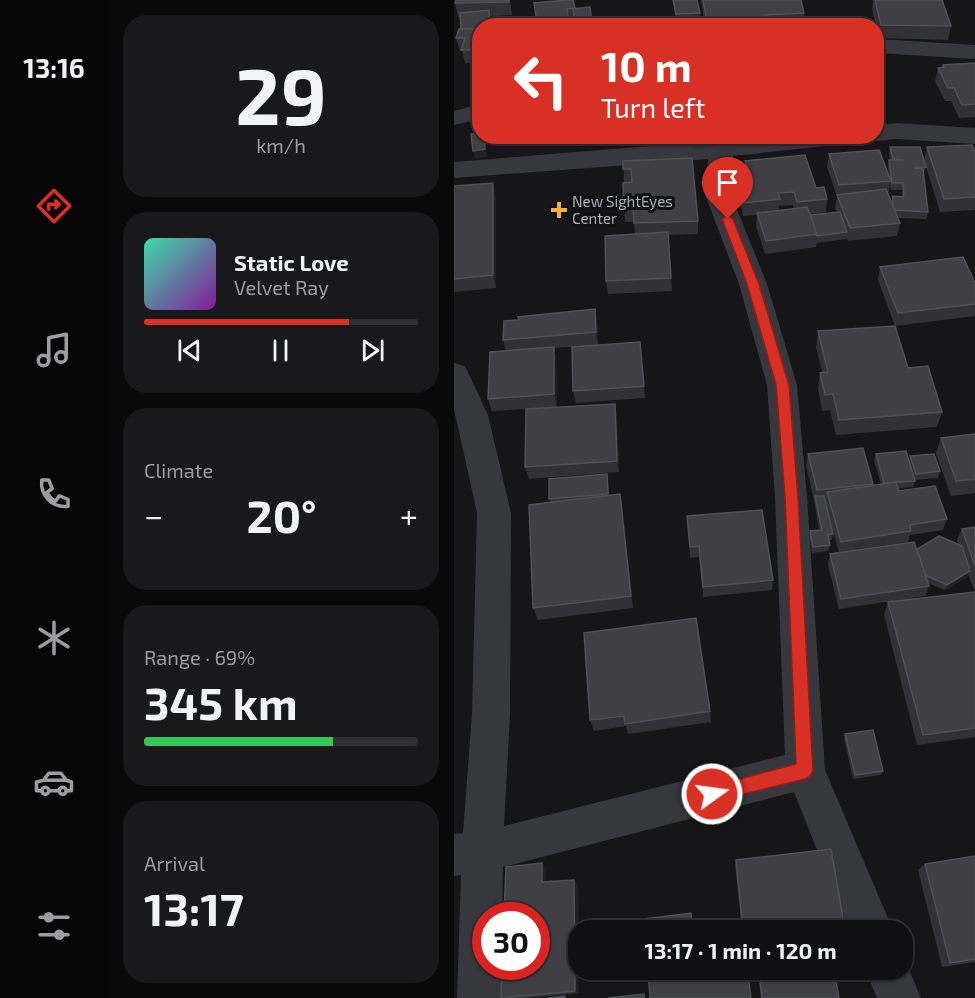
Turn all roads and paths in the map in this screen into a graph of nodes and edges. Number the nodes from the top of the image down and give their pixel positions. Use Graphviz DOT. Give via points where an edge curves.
graph roads {
  1 [pos="884,46"];
  2 [pos="974,52"];
  3 [pos="472,113"];
  4 [pos="454,118"];
  5 [pos="884,132"];
  6 [pos="974,136"];
  7 [pos="774,144"];
  8 [pos="721,150"];
  9 [pos="454,170"];
  10 [pos="454,374"];
  11 [pos="805,771"];
  12 [pos="468,853"];
  13 [pos="867,920"];
  14 [pos="892,980"];
  15 [pos="479,998"];
  16 [pos="899,998"];
  1 -- 2 [label="street"];
  3 -- 4 [label="street"];
  5 -- 6 [label="street"];
  7 -- 8 [label="street"];
  8 -- 9 [label="street"];
  8 -- 11 [label="street" via="720,197 753,284 782,385 792,497"];
  10 -- 12 [label="street" via="472,415 494,513 491,714"];
  11 -- 12 [label="street"];
  11 -- 13 [label="street"];
  12 -- 15 [label="street"];
  14 -- 16 [label="street"];
}
